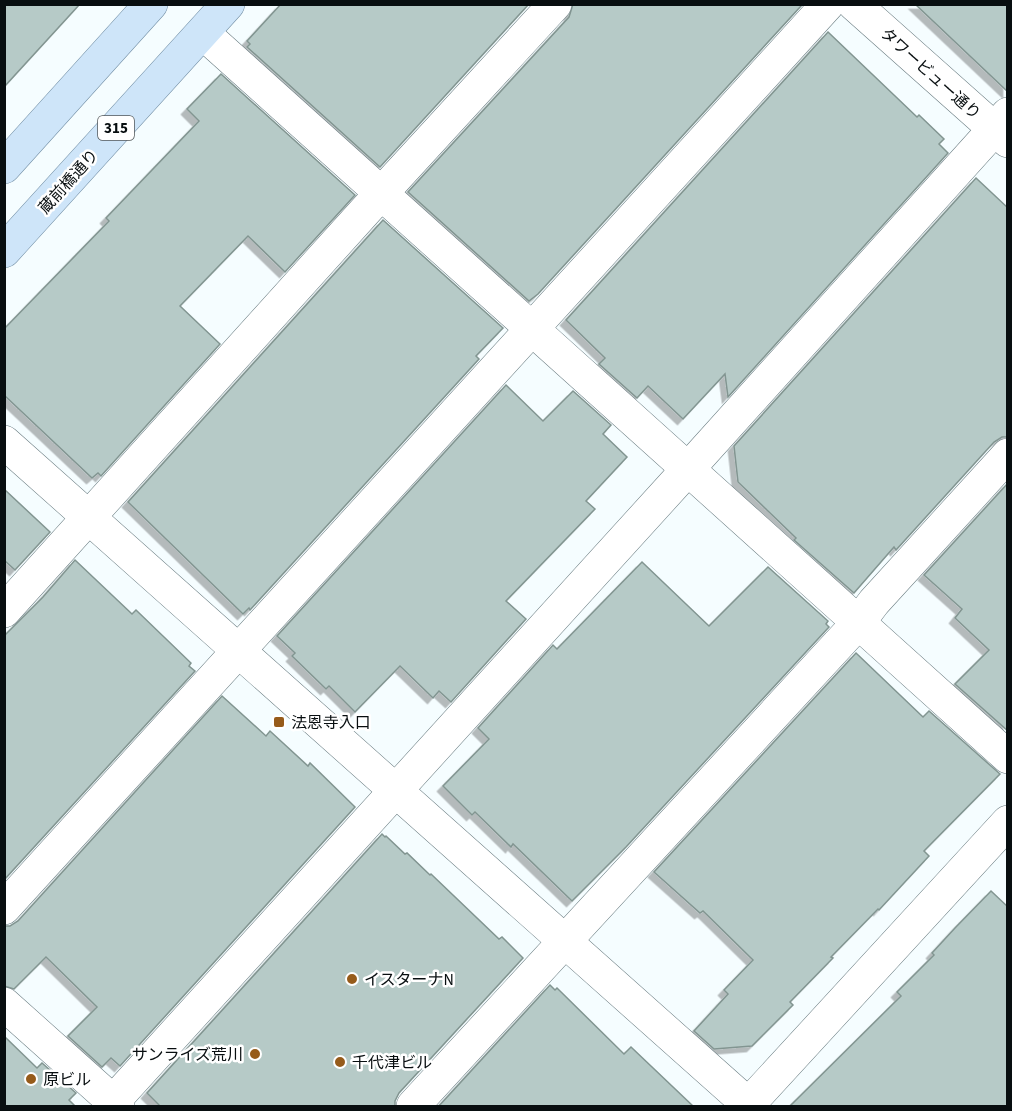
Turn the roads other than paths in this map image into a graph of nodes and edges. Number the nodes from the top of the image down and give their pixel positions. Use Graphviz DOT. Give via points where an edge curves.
graph roads {
  1 [pos="151,4"];
  2 [pos="228,4"];
  3 [pos="555,4"];
  4 [pos="828,4"];
  5 [pos="854,4"];
  6 [pos="203,33"];
  7 [pos="1003,128"];
  8 [pos="4,167"];
  9 [pos="382,192"];
  10 [pos="4,251"];
  11 [pos="533,330"];
  12 [pos="4,442"];
  13 [pos="1008,455"];
  14 [pos="688,469"];
  15 [pos="89,518"];
  16 [pos="4,611"];
  17 [pos="858,622"];
  18 [pos="239,652"];
  19 [pos="1008,757"];
  20 [pos="395,790"];
  21 [pos="1008,822"];
  22 [pos="4,908"];
  23 [pos="564,942"];
  24 [pos="4,1004"];
  25 [pos="113,1105"];
  26 [pos="748,1106"];
  27 [pos="413,1107"];
  1 -- 8 [label="main road"];
  2 -- 6 [label="main road, 蔵前橋通り / 315"];
  3 -- 9 [label="street"];
  4 -- 11 [label="street"];
  5 -- 7 [label="street, タワービュー通り"];
  6 -- 9 [label="street"];
  6 -- 10 [label="main road, 蔵前橋通り / 315"];
  7 -- 14 [label="street"];
  9 -- 11 [label="street"];
  9 -- 15 [label="street"];
  11 -- 14 [label="street"];
  11 -- 18 [label="street"];
  12 -- 15 [label="street"];
  13 -- 17 [label="street"];
  14 -- 17 [label="street"];
  14 -- 20 [label="street"];
  15 -- 16 [label="street"];
  15 -- 18 [label="street"];
  17 -- 19 [label="street"];
  17 -- 23 [label="street"];
  18 -- 20 [label="street"];
  18 -- 22 [label="street"];
  20 -- 23 [label="street"];
  20 -- 25 [label="street"];
  21 -- 26 [label="street"];
  23 -- 26 [label="street"];
  23 -- 27 [label="street"];
  24 -- 25 [label="street"];
}
